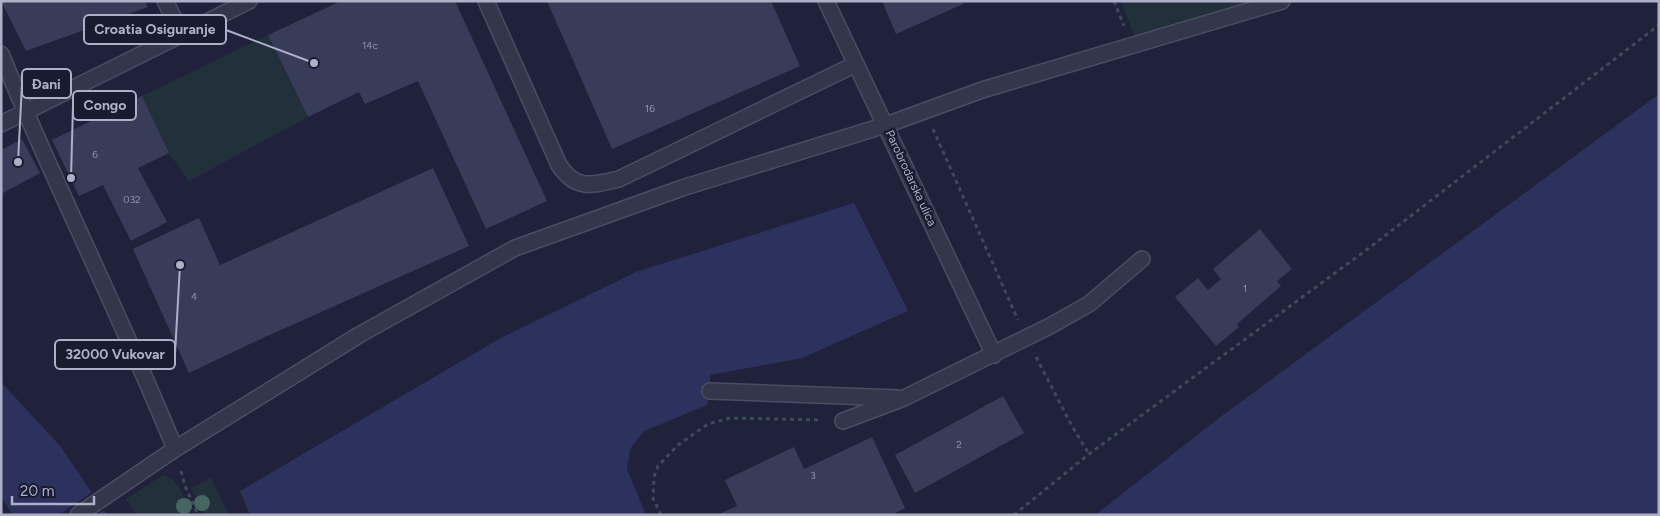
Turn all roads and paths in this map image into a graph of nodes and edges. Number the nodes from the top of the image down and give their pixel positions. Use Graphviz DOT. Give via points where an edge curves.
graph roads {
  1 [pos="166,1"];
  2 [pos="249,1"];
  3 [pos="486,1"];
  4 [pos="826,1"];
  5 [pos="1282,1"];
  6 [pos="1659,25"];
  7 [pos="182,34"];
  8 [pos="1,54"];
  9 [pos="856,64"];
  10 [pos="925,110"];
  11 [pos="25,111"];
  12 [pos="1,124"];
  13 [pos="886,124"];
  14 [pos="1142,260"];
  15 [pos="1026,338"];
  16 [pos="994,355"];
  17 [pos="710,391"];
  18 [pos="904,398"];
  19 [pos="843,421"];
  20 [pos="175,449"];
  21 [pos="1089,454"];
  22 [pos="78,515"];
  23 [pos="198,515"];
  24 [pos="661,515"];
  25 [pos="1014,515"];
  1 -- 7 [label="street"];
  2 -- 7 [label="street"];
  3 -- 9 [label="street" via="559,165 566,176 594,185 619,179"];
  4 -- 9 [label="street, Parobrodarska ulica"];
  5 -- 10 [label="street"];
  6 -- 21 [label="path" via="1369,248"];
  7 -- 11 [label="street"];
  8 -- 11 [label="street"];
  9 -- 13 [label="street, Parobrodarska ulica"];
  10 -- 13 [label="street"];
  10 -- 15 [label="path"];
  11 -- 12 [label="street"];
  11 -- 20 [label="street"];
  13 -- 16 [label="street, Parobrodarska ulica"];
  13 -- 20 [label="street" via="682,188 515,248 359,335"];
  14 -- 15 [label="street" via="1089,304"];
  15 -- 16 [label="street"];
  15 -- 21 [label="path"];
  16 -- 18 [label="street"];
  17 -- 18 [label="street"];
  18 -- 19 [label="street"];
  19 -- 24 [label="path" via="730,418 708,424 678,445 658,466 653,498"];
  20 -- 22 [label="street"];
  20 -- 23 [label="path" via="185,486"];
  21 -- 25 [label="path"];
}
